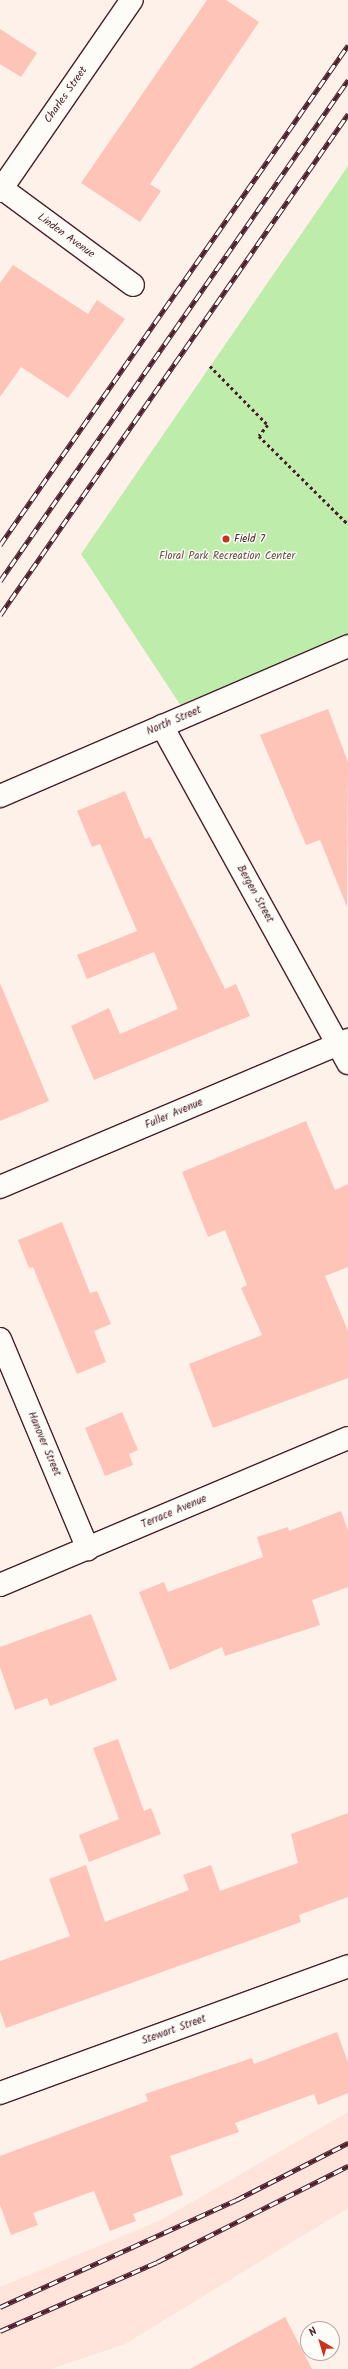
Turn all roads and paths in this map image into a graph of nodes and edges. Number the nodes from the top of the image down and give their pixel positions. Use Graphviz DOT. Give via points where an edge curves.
graph roads {
  1 [pos="132,0"];
  2 [pos="1,188"];
  3 [pos="133,285"];
  4 [pos="210,366"];
  5 [pos="348,524"];
  6 [pos="348,646"];
  7 [pos="162,726"];
  8 [pos="0,796"];
  9 [pos="345,1049"];
  10 [pos="0,1187"];
  11 [pos="0,1339"];
  12 [pos="348,1438"];
  13 [pos="88,1549"];
  14 [pos="0,1585"];
  15 [pos="348,1966"];
  16 [pos="0,2093"];
  1 -- 2 [label="street, Charles Street"];
  2 -- 3 [label="street, Linden Avenue"];
  4 -- 5 [label="path" via="268,425 259,436"];
  6 -- 7 [label="street, North Street"];
  7 -- 8 [label="street, North Street"];
  7 -- 9 [label="street, Bergen Street"];
  9 -- 10 [label="street, Fuller Avenue"];
  11 -- 13 [label="street, Hanover Street"];
  12 -- 13 [label="street, Terrace Avenue"];
  13 -- 14 [label="street, Terrace Avenue"];
  15 -- 16 [label="street, Stewart Street"];
}
